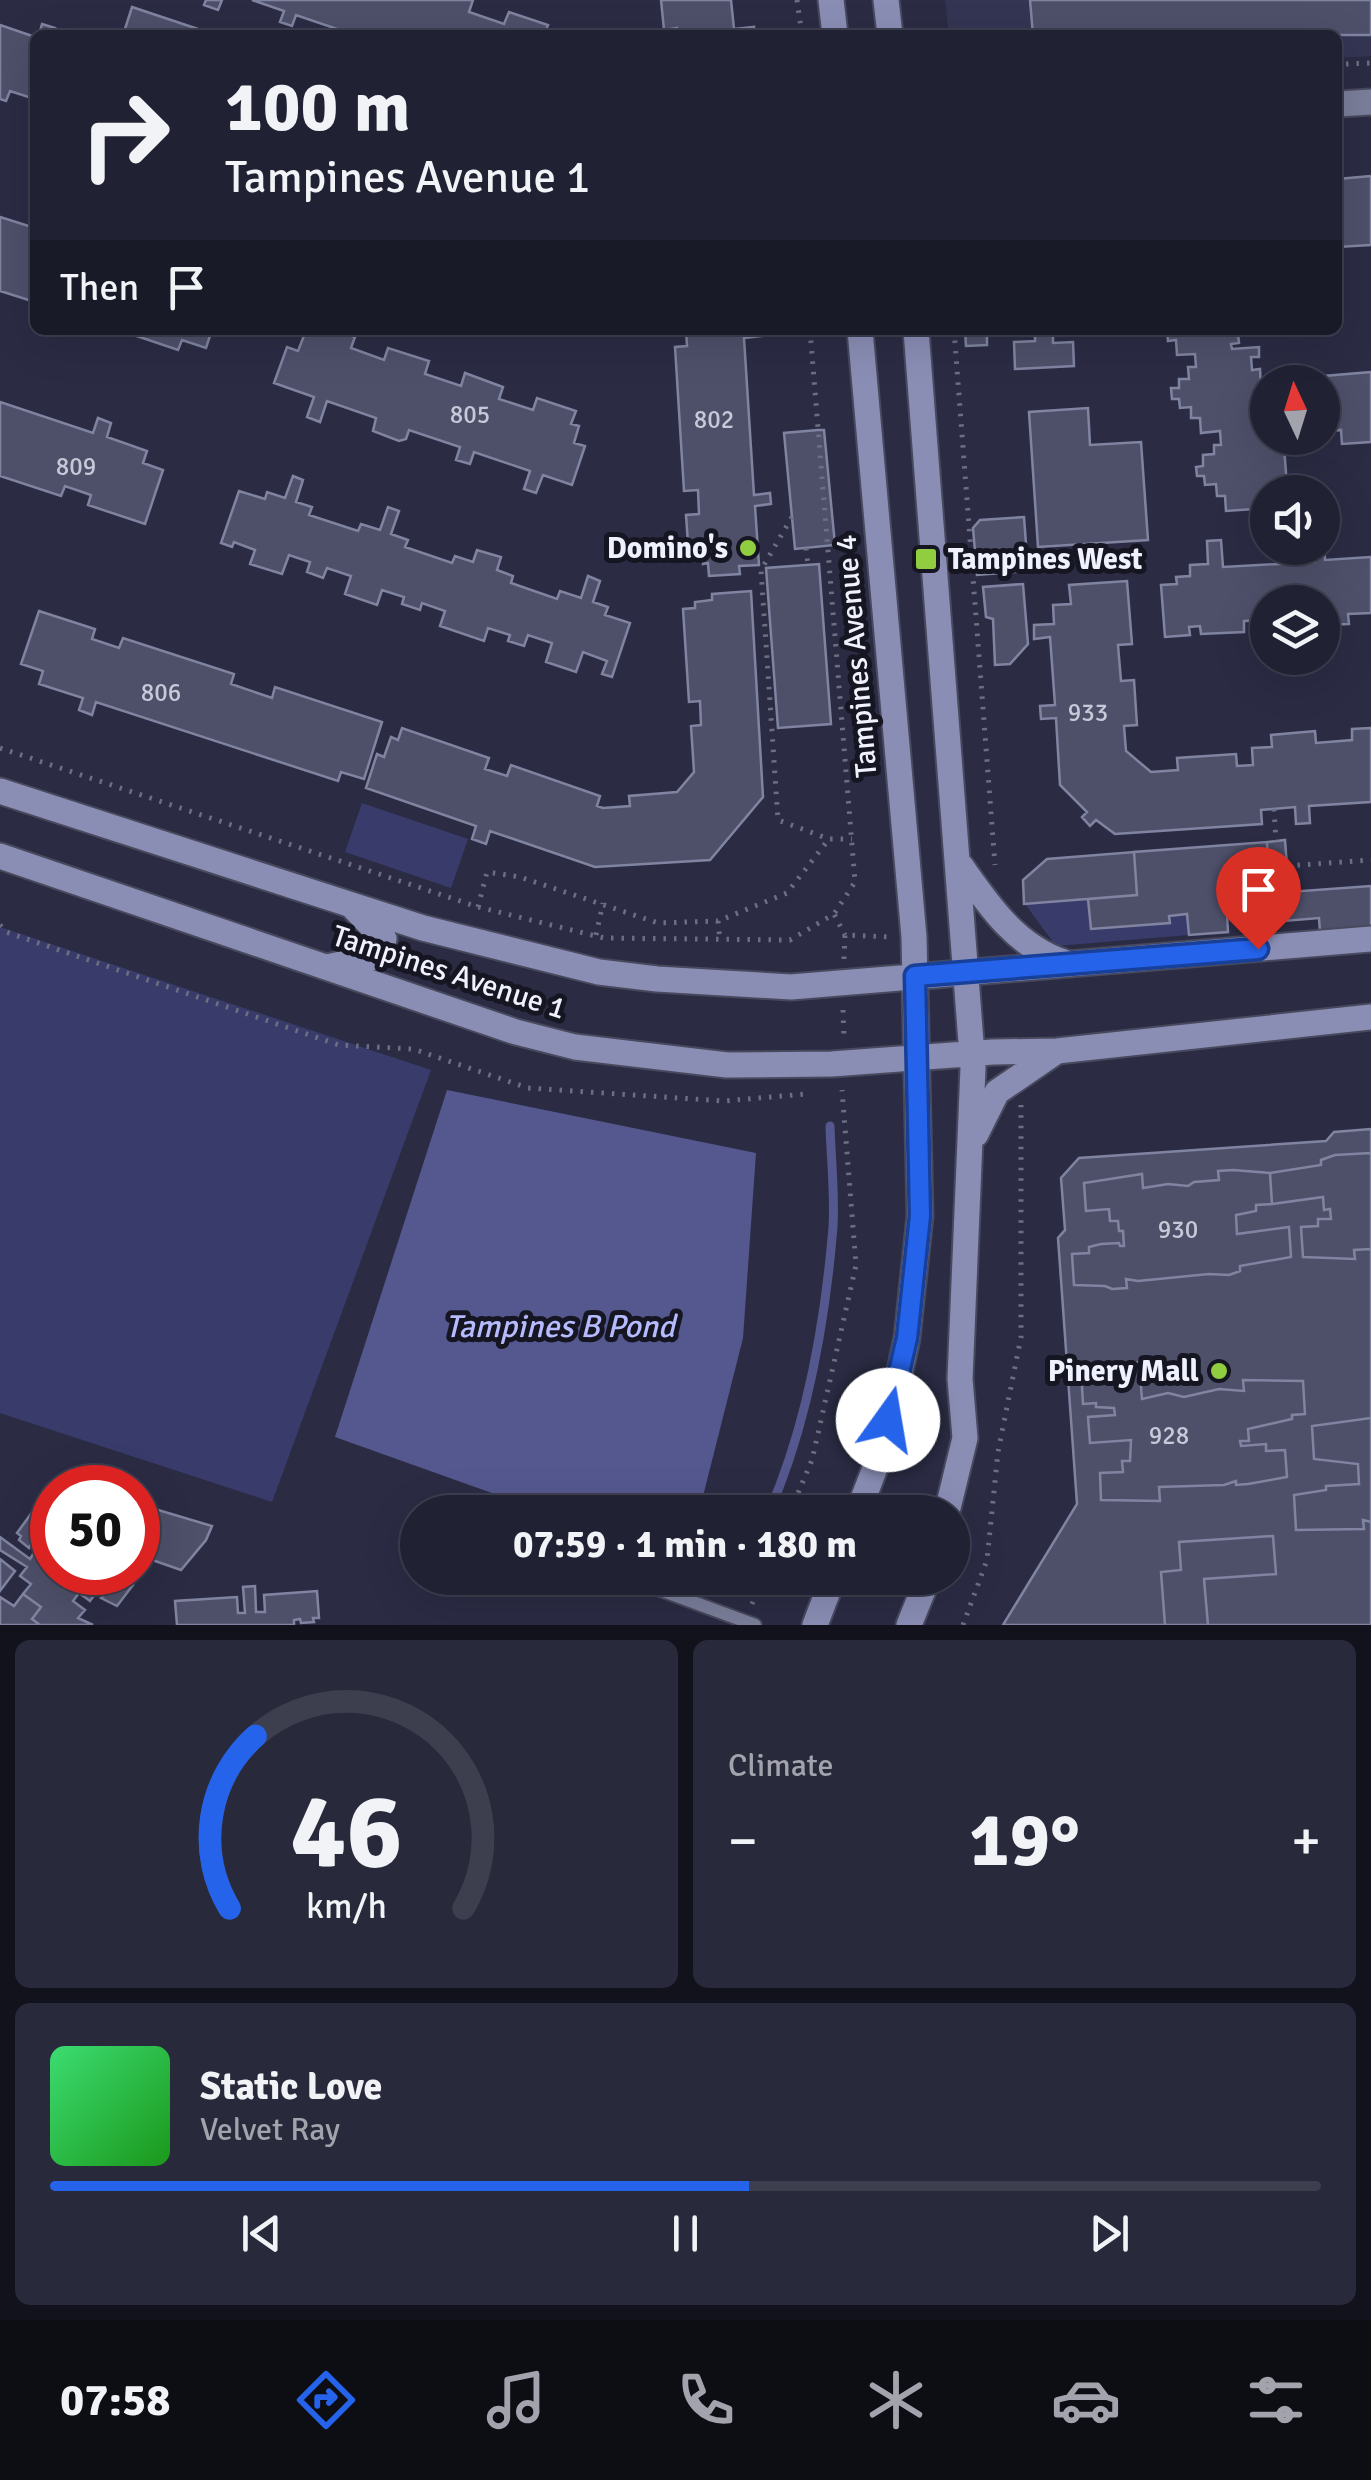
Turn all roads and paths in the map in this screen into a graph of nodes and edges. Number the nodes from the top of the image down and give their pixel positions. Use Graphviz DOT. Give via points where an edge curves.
graph roads {
  1 [pos="797,0"];
  2 [pos="831,0"];
  3 [pos="886,0"];
  4 [pos="801,30"];
  5 [pos="834,30"];
  6 [pos="889,30"];
  7 [pos="1371,63"];
  8 [pos="1346,64"];
  9 [pos="1371,102"];
  10 [pos="1342,104"];
  11 [pos="810,335"];
  12 [pos="860,335"];
  13 [pos="916,335"];
  14 [pos="954,335"];
  15 [pos="792,518"];
  16 [pos="806,548"];
  17 [pos="808,565"];
  18 [pos="0,748"];
  19 [pos="0,791"];
  20 [pos="1274,809"];
  21 [pos="829,839"];
  22 [pos="852,839"];
  23 [pos="1276,841"];
  24 [pos="0,856"];
  25 [pos="1371,860"];
  26 [pos="958,863"];
  27 [pos="1287,866"];
  28 [pos="995,868"];
  29 [pos="350,904"];
  30 [pos="603,904"];
  31 [pos="478,907"];
  32 [pos="834,914"];
  33 [pos="718,921"];
  34 [pos="672,923"];
  35 [pos="0,925"];
  36 [pos="845,935"];
  37 [pos="596,936"];
  38 [pos="1371,940"];
  39 [pos="675,941"];
  40 [pos="720,941"];
  41 [pos="1069,964"];
  42 [pos="326,967"];
  43 [pos="967,972"];
  44 [pos="915,976"];
  45 [pos="1371,1016"];
  46 [pos="1058,1050"];
  47 [pos="972,1054"];
  48 [pos="918,1058"];
  49 [pos="842,1090"];
  50 [pos="823,1092"];
  51 [pos="1024,1094"];
  52 [pos="971,1143"];
  53 [pos="797,1495"];
  54 [pos="865,1495"];
  55 [pos="951,1495"];
  56 [pos="674,1595"];
  57 [pos="826,1595"];
  58 [pos="921,1595"];
  59 [pos="755,1625"];
  60 [pos="815,1625"];
  61 [pos="909,1625"];
  62 [pos="963,1625"];
  1 -- 4 [label="path"];
  2 -- 5 [label="main road"];
  3 -- 6 [label="main road"];
  7 -- 8 [label="path"];
  9 -- 10 [label="street"];
  11 -- 22 [label="path"];
  12 -- 44 [label="main road, Tampines Avenue 4"];
  13 -- 26 [label="main road"];
  14 -- 28 [label="path"];
  15 -- 21 [label="path" via="760,570 778,820"];
  16 -- 17 [label="path"];
  18 -- 31 [label="path"];
  19 -- 29 [label="main road, Tampines Avenue 1"];
  20 -- 23 [label="path"];
  21 -- 22 [label="path"];
  21 -- 33 [label="path" via="787,894"];
  22 -- 32 [label="path" via="855,882"];
  24 -- 42 [label="main road, Tampines Avenue 1"];
  25 -- 27 [label="path"];
  26 -- 41 [label="main road" via="996,916 1040,954"];
  26 -- 43 [label="main road"];
  29 -- 42 [label="main road" via="384,939 379,956"];
  29 -- 44 [label="main road, Tampines Avenue 1" via="599,972 656,980 791,987"];
  30 -- 31 [label="path" via="487,872"];
  30 -- 34 [label="path"];
  30 -- 37 [label="path"];
  31 -- 37 [label="path"];
  32 -- 36 [label="path"];
  32 -- 40 [label="path" via="790,940"];
  33 -- 34 [label="path"];
  33 -- 40 [label="path"];
  34 -- 39 [label="path"];
  35 -- 50 [label="path" via="339,1045 413,1050 528,1088 724,1101"];
  37 -- 39 [label="path"];
  38 -- 41 [label="main road, Tampines Avenue 1"];
  39 -- 40 [label="path"];
  41 -- 43 [label="main road, Tampines Avenue 1"];
  42 -- 48 [label="main road, Tampines Avenue 1" via="574,1047 728,1066"];
  43 -- 44 [label="main road, Tampines Avenue 1"];
  43 -- 47 [label="main road"];
  44 -- 48 [label="main road, Tampines Avenue 4"];
  45 -- 46 [label="main road, Tampines Avenue 1"];
  46 -- 47 [label="main road, Tampines Avenue 1"];
  46 -- 52 [label="main road" via="998,1092"];
  47 -- 48 [label="main road, Tampines Avenue 1"];
  47 -- 52 [label="main road"];
  48 -- 54 [label="main road, Tampines Avenue 4" via="920,1216 907,1338"];
  49 -- 53 [label="path" via="856,1265 812,1460"];
  51 -- 62 [label="path" via="1022,1337 998,1452 986,1560"];
  52 -- 55 [label="main road" via="960,1379 964,1438"];
  56 -- 59 [label="lane"];
  57 -- 60 [label="main road"];
  58 -- 61 [label="main road"];
}
